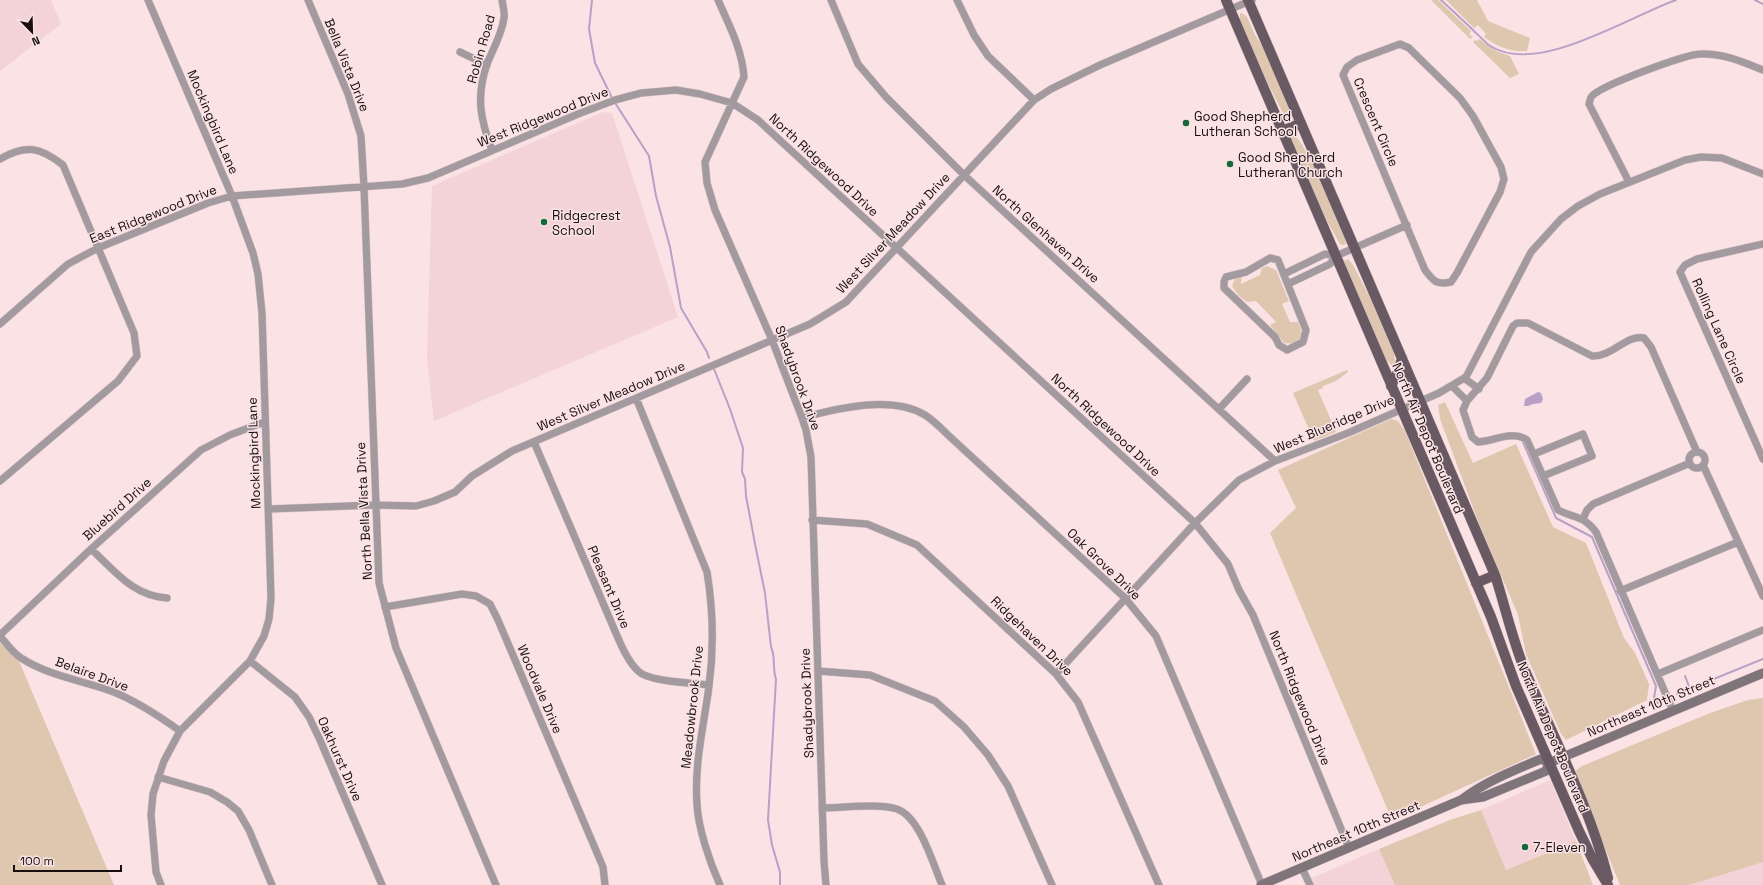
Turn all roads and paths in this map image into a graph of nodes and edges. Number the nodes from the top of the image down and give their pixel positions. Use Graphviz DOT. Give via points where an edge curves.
graph roads {
  1 [pos="148,0"];
  2 [pos="308,0"];
  3 [pos="502,0"];
  4 [pos="718,0"];
  5 [pos="831,0"];
  6 [pos="957,0"];
  7 [pos="1250,0"];
  8 [pos="1228,5"];
  9 [pos="460,52"];
  10 [pos="487,65"];
  11 [pos="1763,70"];
  12 [pos="1034,100"];
  13 [pos="732,103"];
  14 [pos="1301,123"];
  15 [pos="1282,131"];
  16 [pos="492,150"];
  17 [pos="0,159"];
  18 [pos="1763,174"];
  19 [pos="964,175"];
  20 [pos="1629,182"];
  21 [pos="364,187"];
  22 [pos="232,196"];
  23 [pos="1407,225"];
  24 [pos="1763,244"];
  25 [pos="1355,247"];
  26 [pos="98,248"];
  27 [pos="897,248"];
  28 [pos="1336,256"];
  29 [pos="1284,274"];
  30 [pos="1288,284"];
  31 [pos="0,324"];
  32 [pos="772,340"];
  33 [pos="1402,358"];
  34 [pos="1464,378"];
  35 [pos="1247,379"];
  36 [pos="1391,386"];
  37 [pos="1452,386"];
  38 [pos="1479,389"];
  39 [pos="636,398"];
  40 [pos="1420,400"];
  41 [pos="1467,401"];
  42 [pos="1401,408"];
  43 [pos="1219,409"];
  44 [pos="802,418"];
  45 [pos="264,422"];
  46 [pos="534,442"];
  47 [pos="1697,452"];
  48 [pos="1534,454"];
  49 [pos="1763,459"];
  50 [pos="1275,461"];
  51 [pos="1690,463"];
  52 [pos="1703,465"];
  53 [pos="1543,476"];
  54 [pos="0,481"];
  55 [pos="375,505"];
  56 [pos="268,509"];
  57 [pos="1583,518"];
  58 [pos="812,520"];
  59 [pos="1195,523"];
  60 [pos="1738,542"];
  61 [pos="91,549"];
  62 [pos="1495,575"];
  63 [pos="1476,583"];
  64 [pos="1620,591"];
  65 [pos="1763,596"];
  66 [pos="168,598"];
  67 [pos="1125,598"];
  68 [pos="385,607"];
  69 [pos="1763,630"];
  70 [pos="0,635"];
  71 [pos="250,661"];
  72 [pos="818,671"];
  73 [pos="1763,673"];
  74 [pos="1056,674"];
  75 [pos="1658,674"];
  76 [pos="709,685"];
  77 [pos="1673,711"];
  78 [pos="180,731"];
  79 [pos="1563,758"];
  80 [pos="1550,763"];
  81 [pos="158,777"];
  82 [pos="1460,800"];
  83 [pos="822,808"];
  84 [pos="1349,848"];
  85 [pos="1302,868"];
  86 [pos="161,885"];
  87 [pos="272,885"];
  88 [pos="382,885"];
  89 [pos="496,885"];
  90 [pos="605,885"];
  91 [pos="720,885"];
  92 [pos="826,885"];
  93 [pos="942,885"];
  94 [pos="1052,885"];
  95 [pos="1158,885"];
  96 [pos="1262,885"];
  97 [pos="1310,885"];
  98 [pos="1609,885"];
  1 -- 22 [label="street, Mockingbird Lane"];
  2 -- 21 [label="street, Bella Vista Drive" via="350,101 361,136"];
  3 -- 10 [label="street, Robin Road" via="505,17"];
  4 -- 13 [label="street, Shadybrook Drive" via="743,62 744,77"];
  5 -- 19 [label="street, North Glenhaven Drive" via="858,64 886,97"];
  6 -- 12 [label="street" via="974,36 988,56"];
  7 -- 8 [label="street, West Silver Meadow Drive"];
  7 -- 14 [label="main road, North Air Depot Boulevard"];
  8 -- 12 [label="street, West Silver Meadow Drive" via="1100,65"];
  8 -- 15 [label="main road, North Air Depot Boulevard"];
  9 -- 10 [label="street"];
  10 -- 16 [label="street, Robin Road" via="480,111"];
  11 -- 20 [label="street" via="1719,55 1700,54 1680,58 1592,96 1588,104"];
  12 -- 19 [label="street, West Silver Meadow Drive"];
  13 -- 16 [label="street, West Ridgewood Drive" via="676,90 641,93 621,98"];
  13 -- 27 [label="street, North Ridgewood Drive" via="758,120"];
  13 -- 32 [label="street, Shadybrook Drive" via="706,162 707,183 715,210"];
  14 -- 15 [label="main road"];
  14 -- 25 [label="main road, North Air Depot Boulevard"];
  15 -- 28 [label="main road, North Air Depot Boulevard"];
  16 -- 21 [label="street, West Ridgewood Drive" via="428,178 402,184"];
  17 -- 26 [label="street" via="22,149 38,150 63,165"];
  18 -- 20 [label="street, West Blueridge Drive" via="1722,158 1701,157 1685,160"];
  19 -- 27 [label="street, West Silver Meadow Drive"];
  19 -- 43 [label="street, North Glenhaven Drive"];
  20 -- 34 [label="street, West Blueridge Drive" via="1578,206 1546,234 1531,252 1477,358"];
  21 -- 22 [label="street, East Ridgewood Drive"];
  21 -- 55 [label="street, North Bella Vista Drive"];
  22 -- 26 [label="street, East Ridgewood Drive"];
  22 -- 45 [label="street, Mockingbird Lane" via="253,252 258,274 262,313"];
  23 -- 23 [label="street, Crescent Circle" via="1343,75 1347,67 1357,60 1400,44 1417,56 1460,98 1474,116 1501,167 1504,180 1451,282 1441,284 1432,280 1425,270"];
  23 -- 25 [label="street"];
  24 -- 49 [label="street, Rolling Lane Circle" via="1697,259 1685,265 1680,272"];
  25 -- 28 [label="street"];
  25 -- 33 [label="main road, North Air Depot Boulevard"];
  26 -- 31 [label="street, East Ridgewood Drive" via="68,264"];
  26 -- 54 [label="street" via="134,333 137,356 118,381"];
  27 -- 32 [label="street, West Silver Meadow Drive" via="846,302 810,324"];
  27 -- 59 [label="street, North Ridgewood Drive"];
  28 -- 29 [label="street" via="1325,254"];
  28 -- 30 [label="street" via="1330,264"];
  28 -- 36 [label="main road, North Air Depot Boulevard"];
  29 -- 30 [label="street"];
  29 -- 30 [label="street" via="1278,260 1270,258 1246,272 1226,277 1224,288 1275,337 1279,345 1287,350 1303,342 1306,330"];
  32 -- 39 [label="street, West Silver Meadow Drive"];
  32 -- 44 [label="street, Shadybrook Drive"];
  33 -- 36 [label="main road"];
  33 -- 40 [label="main road, North Air Depot Boulevard"];
  34 -- 37 [label="street, West Blueridge Drive"];
  34 -- 38 [label="street"];
  35 -- 43 [label="street"];
  36 -- 42 [label="main road, North Air Depot Boulevard"];
  37 -- 40 [label="street, West Blueridge Drive"];
  37 -- 41 [label="street"];
  38 -- 41 [label="street"];
  38 -- 47 [label="street" via="1517,323 1528,322 1592,356 1604,355 1630,340 1644,338 1653,352"];
  39 -- 46 [label="street, West Silver Meadow Drive"];
  39 -- 76 [label="street, Meadowbrook Drive" via="707,572 711,596 712,654"];
  40 -- 42 [label="street, West Blueridge Drive"];
  40 -- 62 [label="main road, North Air Depot Boulevard"];
  41 -- 48 [label="street" via="1463,410 1472,437 1478,442 1521,436 1527,440"];
  42 -- 50 [label="street, West Blueridge Drive" via="1348,433"];
  42 -- 63 [label="main road, North Air Depot Boulevard"];
  43 -- 50 [label="street, North Glenhaven Drive"];
  44 -- 58 [label="street, Shadybrook Drive" via="810,457"];
  44 -- 67 [label="street, Oak Grove Drive" via="830,410 889,405 924,415"];
  45 -- 56 [label="street, Mockingbird Lane"];
  45 -- 61 [label="street, Bluebird Drive" via="230,435 202,450"];
  46 -- 55 [label="street, West Silver Meadow Drive" via="492,462 455,492 434,501 416,506"];
  46 -- 76 [label="street, Pleasant Drive" via="628,658 639,672 652,678"];
  47 -- 51 [label="street" via="1690,456"];
  47 -- 52 [label="street" via="1704,457"];
  48 -- 53 [label="street"];
  48 -- 53 [label="street" via="1583,434 1592,456"];
  50 -- 59 [label="street, West Blueridge Drive" via="1239,480"];
  51 -- 52 [label="street" via="1697,467"];
  51 -- 57 [label="street" via="1593,504"];
  52 -- 60 [label="street"];
  53 -- 57 [label="street" via="1558,510"];
  55 -- 56 [label="street, West Silver Meadow Drive"];
  55 -- 68 [label="street, North Bella Vista Drive" via="379,583"];
  56 -- 71 [label="street, Mockingbird Lane" via="271,598 269,619 264,636"];
  57 -- 64 [label="street" via="1596,532"];
  58 -- 72 [label="street, Shadybrook Drive"];
  58 -- 74 [label="street, Ridgehaven Drive" via="867,524 917,545"];
  59 -- 67 [label="street, West Blueridge Drive"];
  59 -- 84 [label="street, North Ridgewood Drive" via="1228,564 1253,615"];
  60 -- 64 [label="street"];
  60 -- 65 [label="street"];
  61 -- 66 [label="street" via="136,590 154,597"];
  61 -- 70 [label="street, Bluebird Drive"];
  62 -- 63 [label="main road"];
  62 -- 79 [label="main road, North Air Depot Boulevard" via="1519,655"];
  63 -- 80 [label="main road, North Air Depot Boulevard" via="1516,686"];
  64 -- 75 [label="street"];
  67 -- 74 [label="street, West Blueridge Drive"];
  67 -- 96 [label="street, Oak Grove Drive" via="1156,636"];
  68 -- 89 [label="street, North Bella Vista Drive" via="396,648"];
  68 -- 90 [label="street, Woodvale Drive" via="462,594 476,596 490,604 603,867"];
  69 -- 75 [label="street"];
  70 -- 78 [label="street, Belaire Drive" via="20,658 75,681 112,691 156,714"];
  71 -- 78 [label="street, Mockingbird Lane"];
  71 -- 88 [label="street, Oakhurst Drive" via="296,697 309,717"];
  72 -- 83 [label="street, Shadybrook Drive"];
  72 -- 94 [label="street" via="870,675 935,701 964,727 988,755 1008,786"];
  73 -- 77 [label="main road, Northeast 10th Street"];
  74 -- 95 [label="street, Ridgehaven Drive" via="1078,702"];
  75 -- 77 [label="street"];
  76 -- 91 [label="street, Meadowbrook Drive" via="698,765 696,805 704,840"];
  77 -- 79 [label="main road, Northeast 10th Street"];
  78 -- 81 [label="street, Mockingbird Lane"];
  79 -- 80 [label="main road, Northeast 10th Street"];
  79 -- 98 [label="main road, North Air Depot Boulevard" via="1602,856"];
  80 -- 82 [label="main road, Northeast 10th Street" via="1546,771 1495,793"];
  80 -- 82 [label="main road, Northeast 10th Street" via="1541,759 1478,787"];
  80 -- 98 [label="main road, North Air Depot Boulevard" via="1588,850"];
  81 -- 86 [label="street, Mockingbird Lane" via="151,816 156,872"];
  81 -- 87 [label="street" via="210,792 238,811 249,830"];
  82 -- 84 [label="main road, Northeast 10th Street"];
  83 -- 92 [label="street, Shadybrook Drive"];
  83 -- 93 [label="street" via="884,807 898,810 910,818 921,835"];
  84 -- 85 [label="main road, Northeast 10th Street"];
  85 -- 96 [label="main road, Northeast 10th Street"];
  85 -- 97 [label="street"];
}
